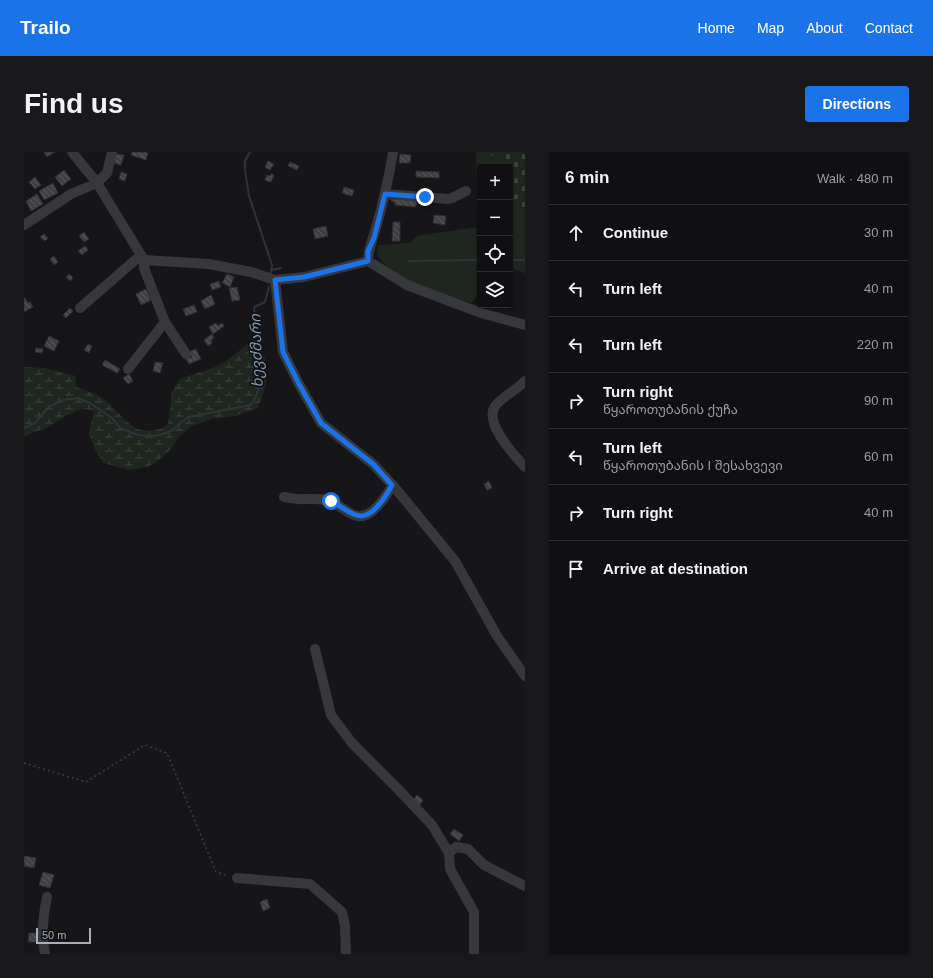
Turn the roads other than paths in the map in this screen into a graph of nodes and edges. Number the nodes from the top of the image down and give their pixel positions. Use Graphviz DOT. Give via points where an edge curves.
graph roads {
  1 [pos="72,152"];
  2 [pos="112,152"];
  3 [pos="393,152"];
  4 [pos="97,184"];
  5 [pos="466,191"];
  6 [pos="385,194"];
  7 [pos="24,225"];
  8 [pos="142,258"];
  9 [pos="368,261"];
  10 [pos="275,280"];
  11 [pos="80,308"];
  12 [pos="164,322"];
  13 [pos="525,325"];
  14 [pos="186,354"];
  15 [pos="128,369"];
  16 [pos="525,381"];
  17 [pos="525,467"];
  18 [pos="392,485"];
  19 [pos="284,497"];
  20 [pos="315,649"];
  21 [pos="525,676"];
  22 [pos="449,853"];
  23 [pos="237,878"];
  24 [pos="525,886"];
  25 [pos="47,897"];
  26 [pos="45,954"];
  27 [pos="346,954"];
  28 [pos="474,954"];
  1 -- 4 [label="street"];
  2 -- 4 [label="street" via="107,173"];
  3 -- 6 [label="street"];
  4 -- 7 [label="street" via="71,194"];
  4 -- 8 [label="street"];
  5 -- 6 [label="street" via="448,199"];
  6 -- 9 [label="street" via="374,238 368,251"];
  8 -- 10 [label="street" via="209,264 251,272"];
  8 -- 11 [label="street"];
  8 -- 12 [label="street"];
  9 -- 10 [label="street" via="304,277"];
  9 -- 13 [label="street" via="407,285 481,313"];
  10 -- 18 [label="street" via="283,352 321,423 373,464"];
  12 -- 14 [label="street"];
  12 -- 15 [label="street"];
  16 -- 17 [label="street" via="495,406 492,413 504,443"];
  18 -- 19 [label="street" via="373,511 364,516 357,516 323,499"];
  18 -- 21 [label="street" via="455,561 497,636"];
  20 -- 22 [label="street" via="331,715 352,743 432,825"];
  22 -- 24 [label="street" via="456,847 468,850 484,865"];
  22 -- 28 [label="street" via="450,869 474,912"];
  23 -- 27 [label="street" via="310,884 342,912"];
  25 -- 26 [label="street" via="44,913"];
}
